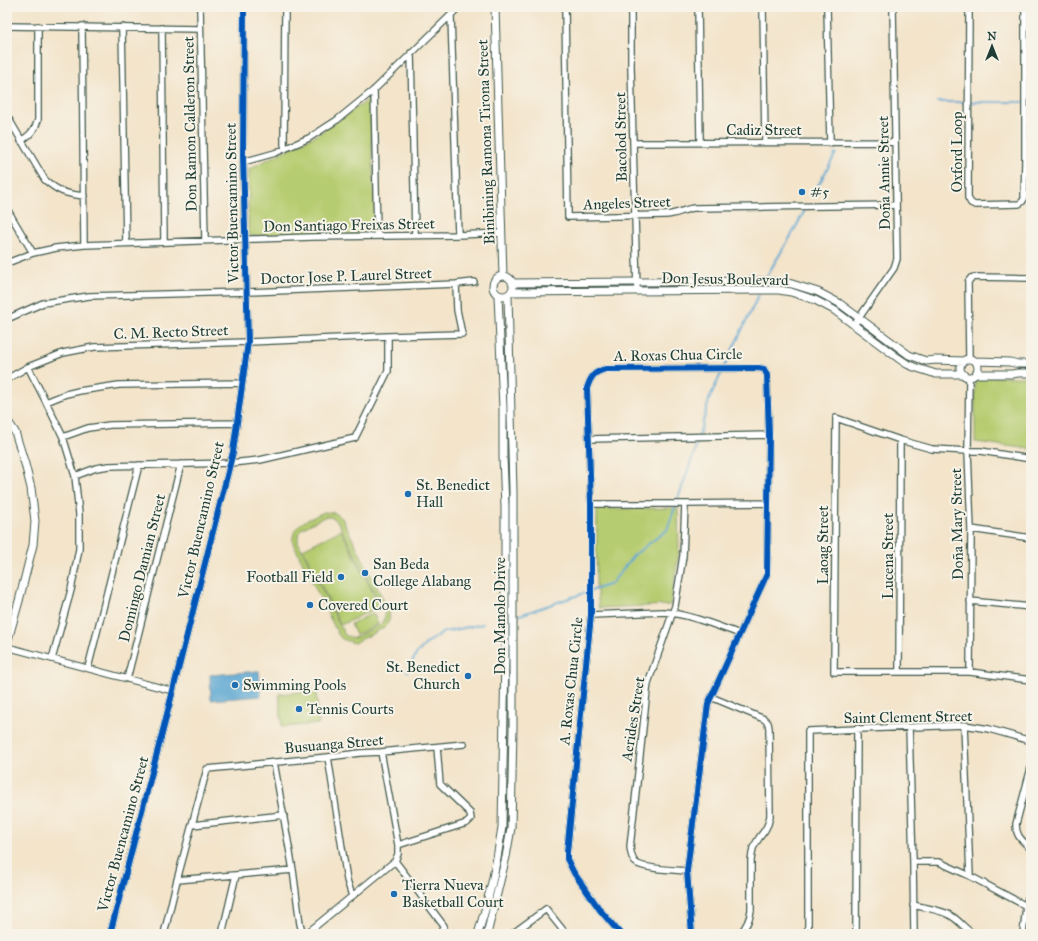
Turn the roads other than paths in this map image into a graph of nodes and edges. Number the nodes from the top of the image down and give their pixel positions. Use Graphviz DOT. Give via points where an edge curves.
graph roads {
  1 [pos="200,7"];
  2 [pos="244,7"];
  3 [pos="285,7"];
  4 [pos="459,7"];
  5 [pos="495,7"];
  6 [pos="565,7"];
  7 [pos="631,7"];
  8 [pos="698,7"];
  9 [pos="763,7"];
  10 [pos="827,7"];
  11 [pos="893,7"];
  12 [pos="969,7"];
  13 [pos="1025,7"];
  14 [pos="451,16"];
  15 [pos="7,26"];
  16 [pos="38,26"];
  17 [pos="82,26"];
  18 [pos="122,27"];
  19 [pos="162,28"];
  20 [pos="200,29"];
  21 [pos="411,53"];
  22 [pos="374,90"];
  23 [pos="7,116"];
  24 [pos="22,141"];
  25 [pos="700,142"];
  26 [pos="765,142"];
  27 [pos="895,142"];
  28 [pos="633,143"];
  29 [pos="830,143"];
  30 [pos="285,148"];
  31 [pos="1028,161"];
  32 [pos="243,162"];
  33 [pos="84,196"];
  34 [pos="896,206"];
  35 [pos="7,209"];
  36 [pos="635,216"];
  37 [pos="502,233"];
  38 [pos="458,235"];
  39 [pos="377,236"];
  40 [pos="415,236"];
  41 [pos="205,240"];
  42 [pos="246,240"];
  43 [pos="164,242"];
  44 [pos="126,243"];
  45 [pos="84,245"];
  46 [pos="33,253"];
  47 [pos="7,263"];
  48 [pos="503,276"];
  49 [pos="1031,278"];
  50 [pos="474,282"];
  51 [pos="636,282"];
  52 [pos="512,283"];
  53 [pos="456,284"];
  54 [pos="637,290"];
  55 [pos="247,292"];
  56 [pos="510,294"];
  57 [pos="498,296"];
  58 [pos="859,318"];
  59 [pos="7,319"];
  60 [pos="854,325"];
  61 [pos="388,336"];
  62 [pos="248,342"];
  63 [pos="969,360"];
  64 [pos="926,362"];
  65 [pos="1018,364"];
  66 [pos="1031,364"];
  67 [pos="28,367"];
  68 [pos="925,370"];
  69 [pos="1018,373"];
  70 [pos="1031,373"];
  71 [pos="969,375"];
  72 [pos="7,379"];
  73 [pos="242,383"];
  74 [pos="46,402"];
  75 [pos="7,420"];
  76 [pos="236,423"];
  77 [pos="769,435"];
  78 [pos="62,437"];
  79 [pos="589,439"];
  80 [pos="900,440"];
  81 [pos="968,451"];
  82 [pos="503,456"];
  83 [pos="513,456"];
  84 [pos="1031,459"];
  85 [pos="231,463"];
  86 [pos="181,464"];
  87 [pos="140,465"];
  88 [pos="75,476"];
  89 [pos="768,503"];
  90 [pos="591,504"];
  91 [pos="679,504"];
  92 [pos="971,529"];
  93 [pos="1031,538"];
  94 [pos="505,550"];
  95 [pos="514,550"];
  96 [pos="970,601"];
  97 [pos="1031,607"];
  98 [pos="673,613"];
  99 [pos="592,615"];
  100 [pos="740,634"];
  101 [pos="7,643"];
  102 [pos="7,647"];
  103 [pos="52,659"];
  104 [pos="88,668"];
  105 [pos="899,672"];
  106 [pos="970,672"];
  107 [pos="127,678"];
  108 [pos="1031,680"];
  109 [pos="173,691"];
  110 [pos="711,697"];
  111 [pos="964,725"];
  112 [pos="505,726"];
  113 [pos="909,727"];
  114 [pos="513,728"];
  115 [pos="857,728"];
  116 [pos="1031,741"];
  117 [pos="464,744"];
  118 [pos="437,747"];
  119 [pos="381,752"];
  120 [pos="328,757"];
  121 [pos="274,762"];
  122 [pos="1031,768"];
  123 [pos="284,815"];
  124 [pos="192,825"];
  125 [pos="398,845"];
  126 [pos="1031,849"];
  127 [pos="498,855"];
  128 [pos="506,857"];
  129 [pos="395,861"];
  130 [pos="913,862"];
  131 [pos="293,870"];
  132 [pos="687,871"];
  133 [pos="236,875"];
  134 [pos="970,876"];
  135 [pos="177,880"];
  136 [pos="1031,886"];
  137 [pos="352,896"];
  138 [pos="914,906"];
  139 [pos="1026,906"];
  140 [pos="972,933"];
  141 [pos="110,934"];
  142 [pos="164,934"];
  143 [pos="222,934"];
  144 [pos="304,934"];
  145 [pos="440,934"];
  146 [pos="478,934"];
  147 [pos="487,934"];
  148 [pos="512,934"];
  149 [pos="566,934"];
  150 [pos="621,934"];
  151 [pos="692,934"];
  152 [pos="740,934"];
  153 [pos="808,934"];
  154 [pos="856,934"];
  155 [pos="914,934"];
  156 [pos="1023,934"];
  1 -- 20 [label="street, Don Ramon Calderon Street"];
  2 -- 32 [label="street, Victor Buencamino Street"];
  3 -- 30 [label="street"];
  4 -- 14 [label="street"];
  5 -- 37 [label="street, Binibining Ramona Tirona Street"];
  6 -- 36 [label="street, Angeles Street" via="568,217"];
  7 -- 28 [label="street, Bacolod Street"];
  8 -- 25 [label="street"];
  9 -- 26 [label="street"];
  10 -- 29 [label="street"];
  11 -- 27 [label="street, Doña Annie Street"];
  12 -- 31 [label="street, Oxford Loop" via="968,198 971,203 975,205 1022,202"];
  13 -- 31 [label="street"];
  14 -- 21 [label="street"];
  14 -- 38 [label="street"];
  15 -- 16 [label="street"];
  16 -- 17 [label="street"];
  16 -- 24 [label="street" via="38,120 30,135"];
  17 -- 18 [label="street"];
  17 -- 33 [label="street"];
  18 -- 19 [label="street"];
  18 -- 44 [label="street"];
  19 -- 20 [label="street"];
  19 -- 43 [label="street"];
  20 -- 41 [label="street, Don Ramon Calderon Street"];
  21 -- 22 [label="street"];
  21 -- 40 [label="street"];
  22 -- 30 [label="street" via="328,126 309,138"];
  22 -- 39 [label="street"];
  23 -- 24 [label="street"];
  24 -- 33 [label="street" via="45,180 61,192"];
  25 -- 26 [label="street, Cadiz Street"];
  25 -- 28 [label="street, Cadiz Street"];
  26 -- 29 [label="street, Cadiz Street"];
  27 -- 29 [label="street, Cadiz Street"];
  27 -- 34 [label="street, Doña Annie Street"];
  28 -- 36 [label="street, Bacolod Street"];
  30 -- 32 [label="street"];
  32 -- 42 [label="street, Victor Buencamino Street"];
  33 -- 45 [label="street"];
  34 -- 36 [label="street, Angeles Street" via="694,208 672,215"];
  34 -- 58 [label="street, Doña Annie Street" via="896,264"];
  35 -- 46 [label="street"];
  36 -- 51 [label="street, Bacolod Street"];
  37 -- 38 [label="street, Don Santiago Freixas Street"];
  37 -- 48 [label="street, Binibining Ramona Tirona Street"];
  38 -- 40 [label="street, Don Santiago Freixas Street"];
  39 -- 40 [label="street, Don Santiago Freixas Street"];
  39 -- 42 [label="street, Don Santiago Freixas Street"];
  41 -- 42 [label="street, Don Santiago Freixas Street"];
  41 -- 43 [label="street, Don Santiago Freixas Street"];
  42 -- 55 [label="street, Victor Buencamino Street"];
  43 -- 44 [label="street, Don Santiago Freixas Street"];
  44 -- 45 [label="street, Don Santiago Freixas Street"];
  45 -- 46 [label="street, Don Santiago Freixas Street"];
  46 -- 47 [label="street, Don Santiago Freixas Street"];
  48 -- 52 [label="street"];
  48 -- 57 [label="street" via="498,277 492,287"];
  49 -- 63 [label="street" via="971,278 968,282"];
  50 -- 53 [label="street, Doctor Jose P. Laurel Street"];
  51 -- 52 [label="street, Don Jesus Boulevard"];
  51 -- 54 [label="street, Bacolod Street"];
  51 -- 58 [label="street, Don Jesus Boulevard" via="781,282 818,292"];
  52 -- 56 [label="street"];
  53 -- 55 [label="street, Doctor Jose P. Laurel Street"];
  53 -- 61 [label="street, C. M. Recto Street" via="457,310 462,334"];
  54 -- 56 [label="street, Don Jesus Boulevard"];
  54 -- 60 [label="street, Don Jesus Boulevard" via="779,290 815,300"];
  55 -- 59 [label="street, Doctor Jose P. Laurel Street" via="89,296 43,303"];
  55 -- 62 [label="street, Victor Buencamino Street"];
  56 -- 57 [label="street"];
  56 -- 83 [label="street, Don Manolo Drive"];
  57 -- 82 [label="street, Don Manolo Drive"];
  58 -- 60 [label="street, Doña Annie Street"];
  58 -- 64 [label="street, Don Jesus Boulevard" via="909,355"];
  60 -- 68 [label="street, Don Jesus Boulevard" via="906,364"];
  61 -- 62 [label="street, C. M. Recto Street"];
  61 -- 85 [label="street" via="388,371 355,438 260,460"];
  62 -- 67 [label="street, C. M. Recto Street" via="94,347 63,353"];
  62 -- 73 [label="street, Victor Buencamino Street"];
  63 -- 64 [label="street, Don Jesus Boulevard"];
  63 -- 65 [label="street, Don Jesus Boulevard"];
  63 -- 71 [label="street" via="978,366 978,369"];
  63 -- 71 [label="street" via="960,365 960,368"];
  64 -- 68 [label="street"];
  65 -- 66 [label="street, Don Jesus Boulevard"];
  65 -- 69 [label="street"];
  67 -- 72 [label="street, C. M. Recto Street"];
  67 -- 74 [label="street"];
  68 -- 71 [label="street, Don Jesus Boulevard" via="936,374"];
  69 -- 70 [label="street, Don Jesus Boulevard"];
  69 -- 71 [label="street, Don Jesus Boulevard"];
  71 -- 81 [label="street, Doña Mary Street"];
  73 -- 74 [label="street" via="119,385 79,390"];
  73 -- 76 [label="street, Victor Buencamino Street"];
  74 -- 78 [label="street"];
  75 -- 101 [label="street" via="15,432 25,464 35,521 33,544"];
  76 -- 78 [label="street" via="110,425 88,428"];
  76 -- 85 [label="street, Victor Buencamino Street"];
  77 -- 79 [label="street"];
  77 -- 79 [label="street, A. Roxas Chua Circle" via="767,375 764,369 606,369 595,373 587,388"];
  77 -- 89 [label="street, A. Roxas Chua Circle"];
  78 -- 88 [label="street"];
  79 -- 90 [label="street, A. Roxas Chua Circle"];
  80 -- 81 [label="street" via="932,449"];
  80 -- 105 [label="street, Lucena Street"];
  80 -- 105 [label="street, Laoag Street" via="836,418 834,672"];
  81 -- 84 [label="street"];
  81 -- 92 [label="street, Doña Mary Street"];
  82 -- 83 [label="street"];
  82 -- 94 [label="street, Don Manolo Drive"];
  83 -- 95 [label="street, Don Manolo Drive"];
  85 -- 86 [label="street"];
  85 -- 109 [label="street, Victor Buencamino Street"];
  86 -- 87 [label="street"];
  86 -- 107 [label="street, Domingo Damian Street"];
  87 -- 88 [label="street" via="96,468"];
  87 -- 104 [label="street"];
  88 -- 103 [label="street" via="79,549 71,590"];
  89 -- 91 [label="street"];
  89 -- 100 [label="street, A. Roxas Chua Circle" via="767,574"];
  90 -- 91 [label="street"];
  90 -- 99 [label="street, A. Roxas Chua Circle"];
  91 -- 98 [label="street, Aerides Street" via="683,556"];
  92 -- 93 [label="street"];
  92 -- 96 [label="street, Doña Mary Street"];
  94 -- 95 [label="street"];
  94 -- 112 [label="street, Don Manolo Drive"];
  95 -- 114 [label="street, Don Manolo Drive"];
  96 -- 97 [label="street"];
  96 -- 106 [label="street, Doña Mary Street"];
  98 -- 99 [label="street"];
  98 -- 100 [label="street"];
  98 -- 132 [label="street, Aerides Street" via="648,684 630,847 635,862 644,867"];
  99 -- 150 [label="street, A. Roxas Chua Circle" via="567,859 600,910"];
  100 -- 110 [label="street, A. Roxas Chua Circle"];
  102 -- 103 [label="street"];
  103 -- 104 [label="street"];
  104 -- 107 [label="street"];
  105 -- 106 [label="street"];
  106 -- 108 [label="street"];
  107 -- 109 [label="street"];
  109 -- 141 [label="street, Victor Buencamino Street"];
  110 -- 132 [label="street, A. Roxas Chua Circle" via="708,704"];
  110 -- 152 [label="street" via="764,719 769,728 770,816 765,830 753,848 750,918"];
  111 -- 113 [label="street, Saint Clement Street"];
  111 -- 116 [label="street, Saint Clement Street"];
  111 -- 134 [label="street"];
  112 -- 114 [label="street"];
  112 -- 127 [label="street, Don Manolo Drive" via="502,827"];
  113 -- 115 [label="street, Saint Clement Street"];
  113 -- 130 [label="street"];
  114 -- 128 [label="street, Don Manolo Drive" via="511,828"];
  115 -- 153 [label="street, Saint Clement Street" via="808,731"];
  115 -- 154 [label="street"];
  117 -- 118 [label="street, Busuanga Street"];
  118 -- 119 [label="street, Busuanga Street"];
  118 -- 125 [label="street" via="440,784 470,813 470,819 467,823"];
  119 -- 120 [label="street, Busuanga Street"];
  119 -- 125 [label="street"];
  120 -- 121 [label="street, Busuanga Street"];
  120 -- 137 [label="street" via="347,880"];
  121 -- 123 [label="street"];
  121 -- 124 [label="street, Busuanga Street" via="207,769"];
  122 -- 126 [label="street" via="1016,831"];
  123 -- 124 [label="street"];
  123 -- 131 [label="street"];
  124 -- 135 [label="street"];
  125 -- 129 [label="street"];
  127 -- 128 [label="street"];
  127 -- 146 [label="street, Don Manolo Drive"];
  128 -- 147 [label="street, Don Manolo Drive"];
  129 -- 137 [label="street"];
  129 -- 145 [label="street" via="444,926"];
  130 -- 134 [label="street" via="939,862"];
  130 -- 138 [label="street"];
  131 -- 133 [label="street"];
  131 -- 144 [label="street" via="300,924"];
  132 -- 151 [label="street, A. Roxas Chua Circle"];
  133 -- 135 [label="street"];
  133 -- 143 [label="street"];
  134 -- 139 [label="street"];
  135 -- 142 [label="street"];
  136 -- 139 [label="street"];
  137 -- 144 [label="street"];
  138 -- 140 [label="street" via="952,916"];
  138 -- 155 [label="street"];
  139 -- 156 [label="street"];
  148 -- 149 [label="street" via="546,909"];
}
